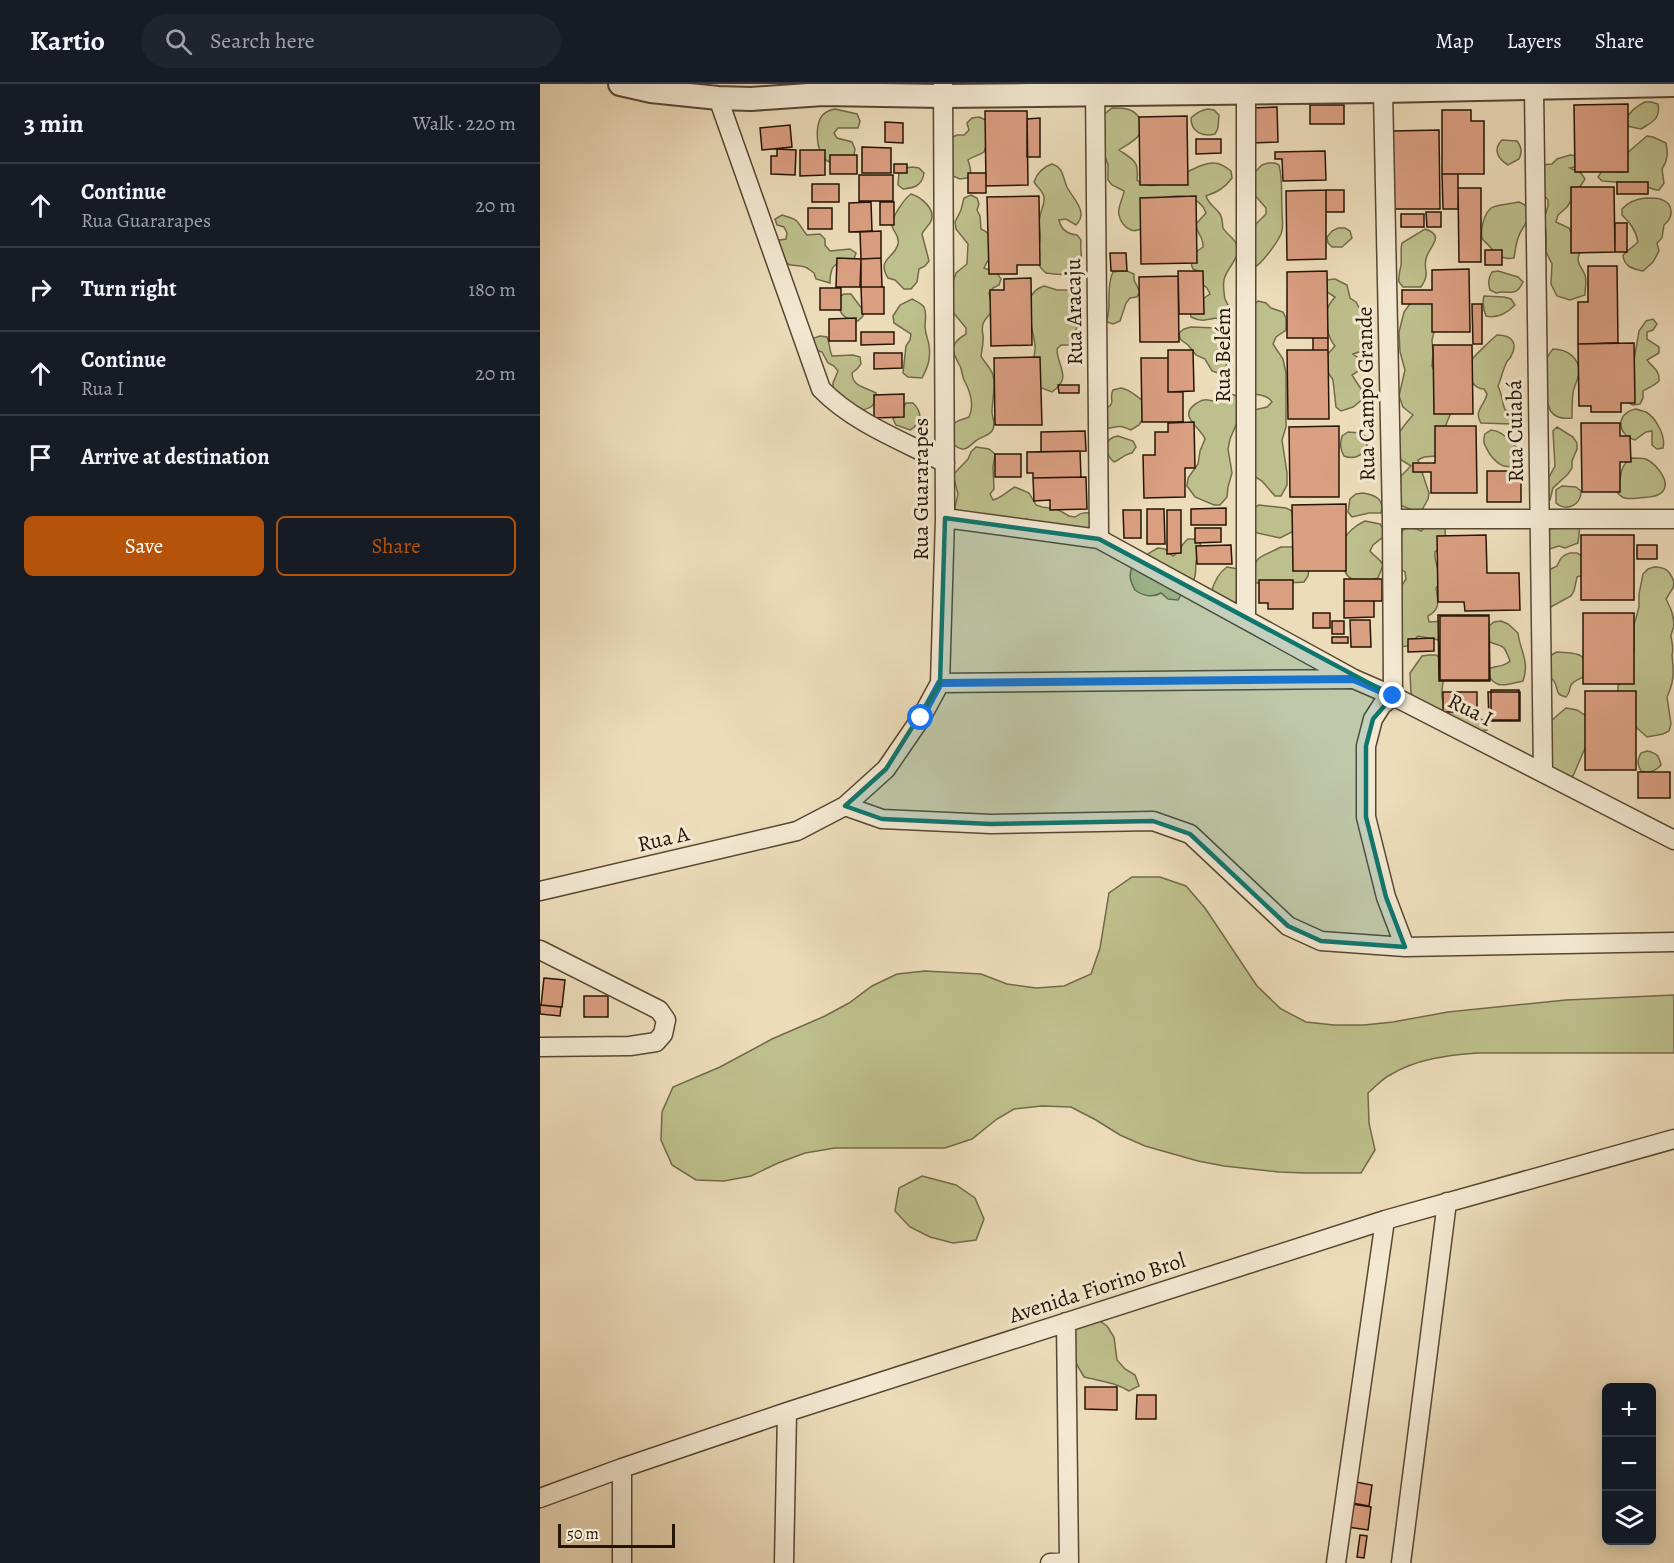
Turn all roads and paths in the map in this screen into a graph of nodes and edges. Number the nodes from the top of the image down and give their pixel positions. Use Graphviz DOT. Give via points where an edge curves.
graph roads {
  1 [pos="621,84"];
  2 [pos="845,84"];
  3 [pos="1674,85"];
  4 [pos="1534,88"];
  5 [pos="1095,89"];
  6 [pos="942,90"];
  7 [pos="1246,91"];
  8 [pos="1383,91"];
  9 [pos="824,94"];
  10 [pos="718,98"];
  11 [pos="945,463"];
  12 [pos="945,518"];
  13 [pos="1392,519"];
  14 [pos="1674,519"];
  15 [pos="1539,520"];
  16 [pos="1099,539"];
  17 [pos="1246,619"];
  18 [pos="1354,679"];
  19 [pos="940,683"];
  20 [pos="1393,696"];
  21 [pos="1543,773"];
  22 [pos="845,806"];
  23 [pos="797,831"];
  24 [pos="1674,840"];
  25 [pos="540,891"];
  26 [pos="1674,942"];
  27 [pos="1405,947"];
  28 [pos="540,950"];
  29 [pos="540,1047"];
  30 [pos="1674,1139"];
  31 [pos="1447,1202"];
  32 [pos="1385,1220"];
  33 [pos="1066,1322"];
  34 [pos="787,1412"];
  35 [pos="622,1468"];
  36 [pos="540,1498"];
  37 [pos="1069,1562"];
  38 [pos="622,1563"];
  39 [pos="784,1563"];
  40 [pos="1050,1563"];
  41 [pos="1336,1563"];
  42 [pos="1401,1563"];
  1 -- 10 [label="street"];
  2 -- 9 [label="street"];
  3 -- 4 [label="street"];
  4 -- 8 [label="street"];
  4 -- 15 [label="street, Rua Cuiabá"];
  5 -- 6 [label="street"];
  5 -- 7 [label="street"];
  5 -- 16 [label="street, Rua Aracaju"];
  6 -- 9 [label="street"];
  6 -- 11 [label="street, Rua Guararapes"];
  7 -- 8 [label="street"];
  7 -- 17 [label="street, Rua Belém"];
  8 -- 13 [label="street, Rua Campo Grande"];
  9 -- 10 [label="street"];
  10 -- 11 [label="street" via="821,389 852,415"];
  11 -- 12 [label="street, Rua Guararapes"];
  12 -- 16 [label="street"];
  12 -- 19 [label="street, Rua Guararapes"];
  13 -- 15 [label="street"];
  13 -- 20 [label="street, Rua Campo Grande"];
  14 -- 15 [label="street"];
  15 -- 21 [label="street, Rua Cuiabá"];
  16 -- 17 [label="street, Rua I"];
  17 -- 18 [label="street, Rua I"];
  18 -- 19 [label="street"];
  18 -- 20 [label="street, Rua I"];
  19 -- 22 [label="street, Rua Guararapes" via="886,769"];
  20 -- 21 [label="street, Rua I"];
  20 -- 27 [label="street" via="1372,719 1366,746 1366,817 1386,897"];
  21 -- 24 [label="street, Rua I"];
  22 -- 23 [label="street, Rua Guararapes"];
  22 -- 27 [label="street" via="882,819 991,824 1153,821 1190,834 1288,926 1321,941"];
  23 -- 25 [label="street, Rua A"];
  26 -- 27 [label="street"];
  28 -- 29 [label="street" via="659,1010 666,1020 663,1034 656,1042"];
  30 -- 31 [label="street, Avenida Fiorino Brol"];
  31 -- 32 [label="street, Avenida Fiorino Brol"];
  31 -- 42 [label="street"];
  32 -- 33 [label="street, Avenida Fiorino Brol"];
  32 -- 41 [label="street"];
  33 -- 34 [label="street, Avenida Fiorino Brol"];
  33 -- 37 [label="street"];
  34 -- 35 [label="street, Avenida Fiorino Brol"];
  34 -- 39 [label="street"];
  35 -- 36 [label="street, Avenida Fiorino Brol"];
  35 -- 38 [label="street"];
  37 -- 40 [label="street"];
}
